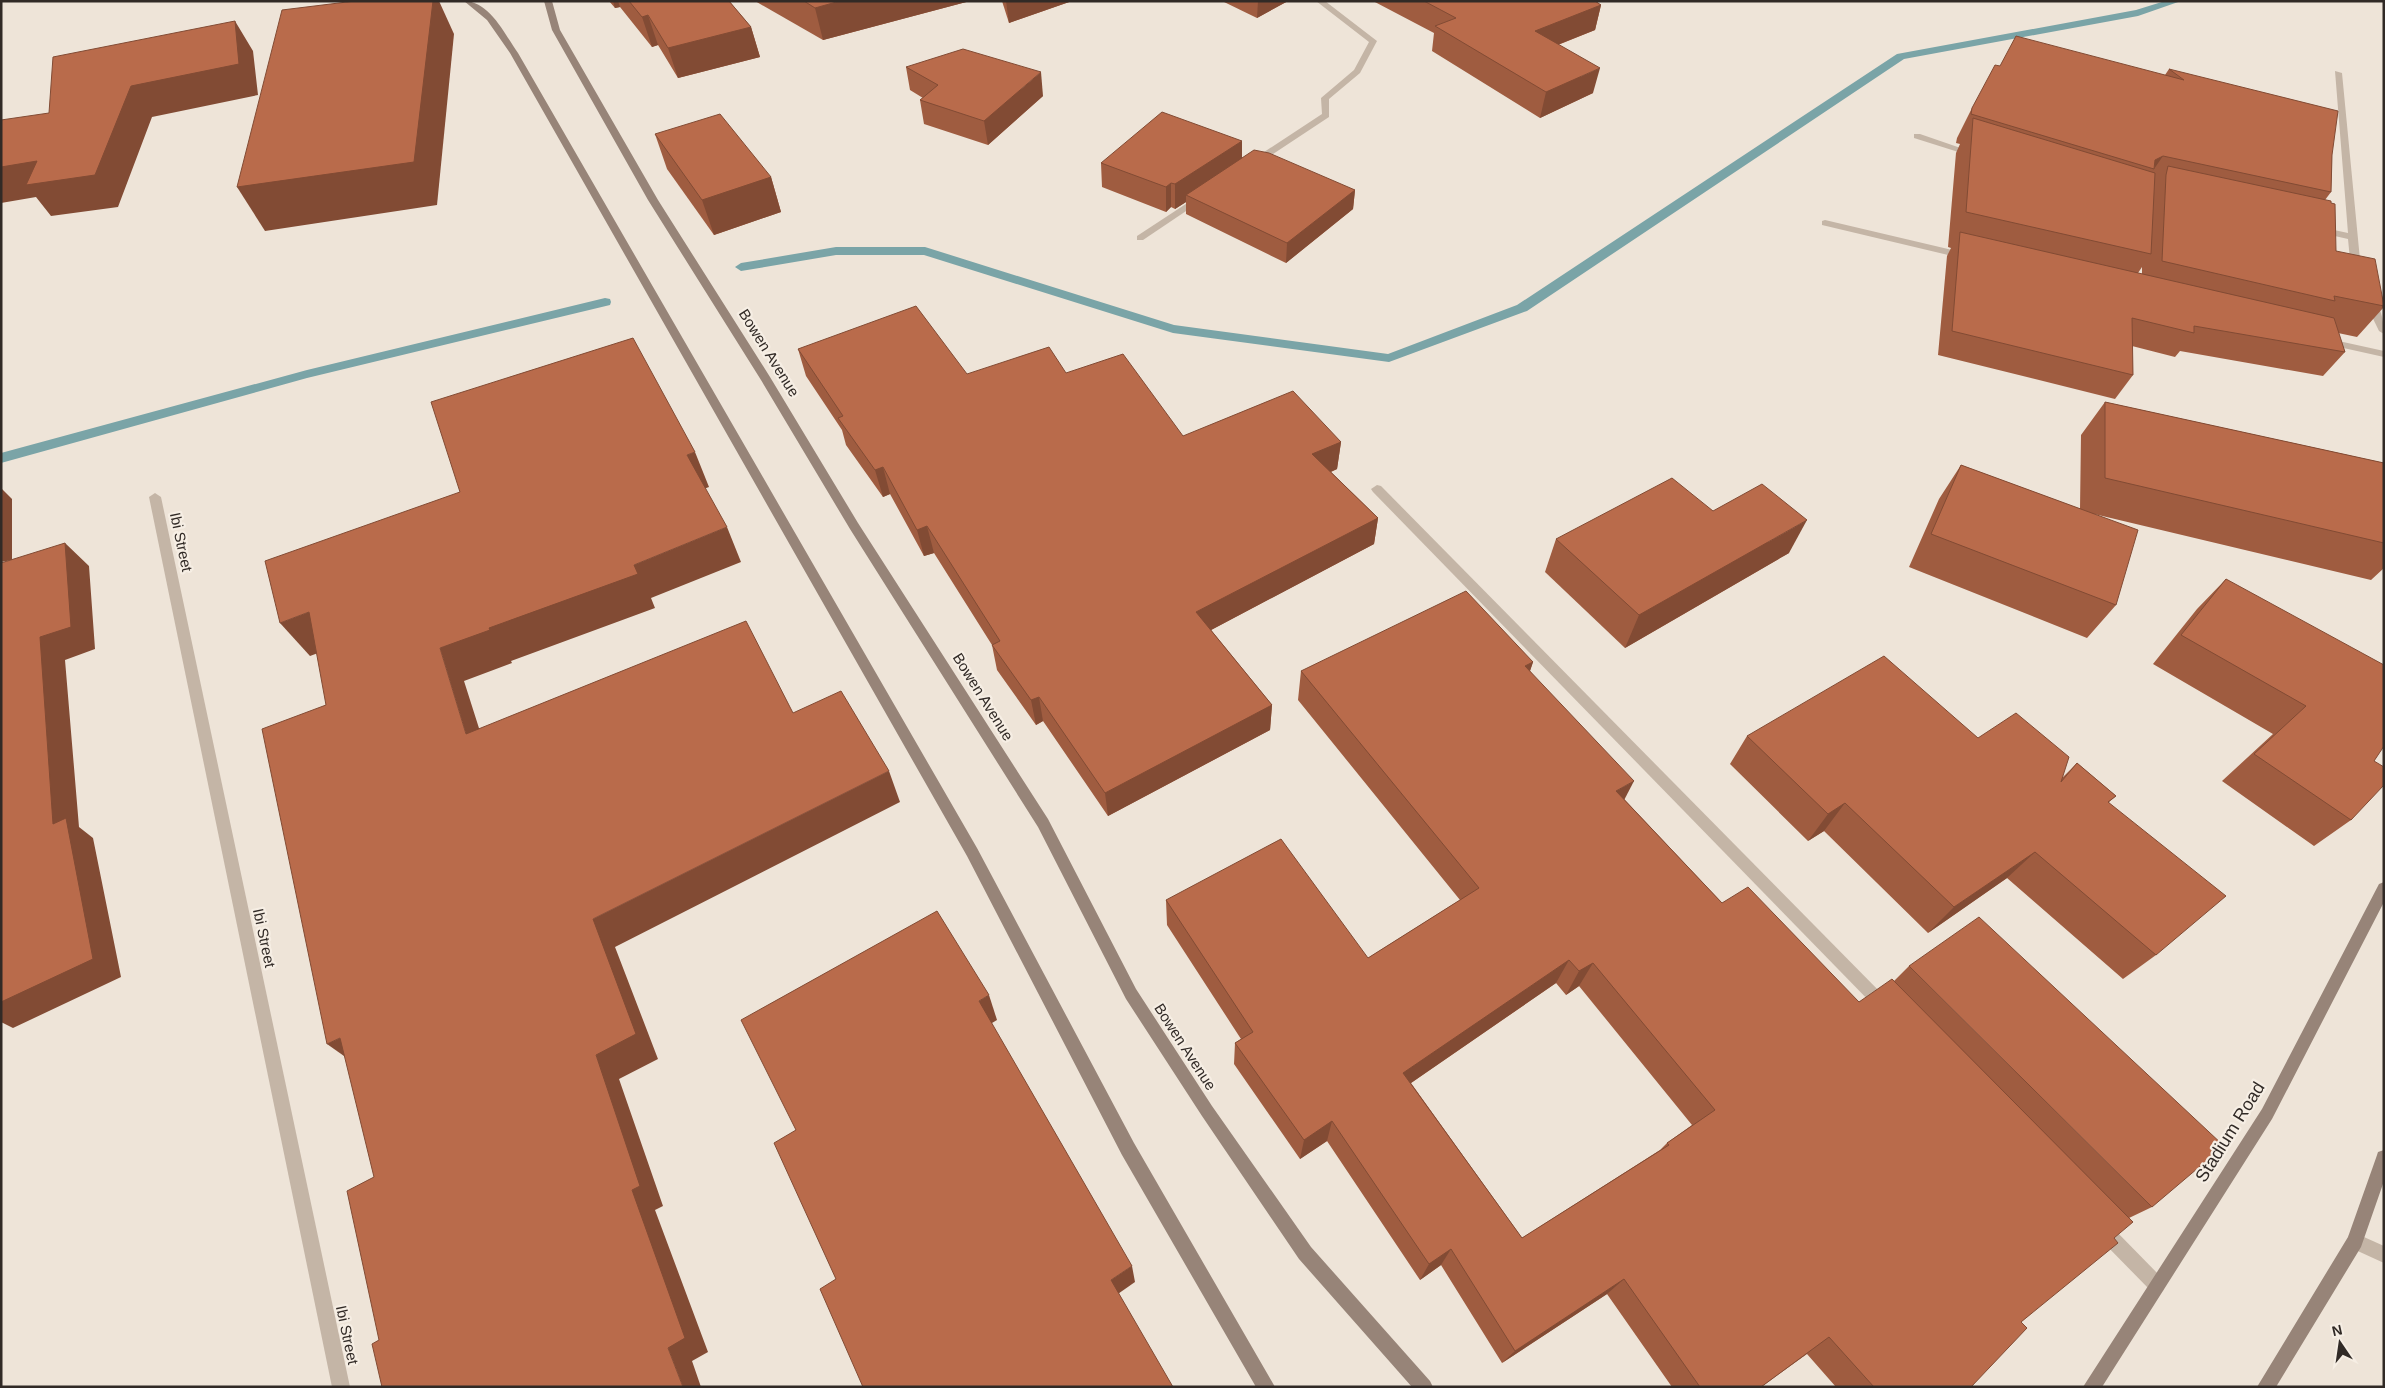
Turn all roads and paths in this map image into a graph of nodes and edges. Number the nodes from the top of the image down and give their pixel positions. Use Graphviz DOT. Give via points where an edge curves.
graph roads {
  1 [pos="468,1"];
  2 [pos="548,1"];
  3 [pos="1320,1"];
  4 [pos="2338,73"];
  5 [pos="1917,136"];
  6 [pos="1982,156"];
  7 [pos="1245,168"];
  8 [pos="1205,195"];
  9 [pos="1825,223"];
  10 [pos="2305,227"];
  11 [pos="2353,237"];
  12 [pos="1140,238"];
  13 [pos="1979,259"];
  14 [pos="2384,331"];
  15 [pos="2316,339"];
  16 [pos="2384,354"];
  17 [pos="1377,488"];
  18 [pos="155,497"];
  19 [pos="2384,888"];
  20 [pos="1892,1015"];
  21 [pos="2384,1158"];
  22 [pos="2094,1221"];
  23 [pos="2355,1241"];
  24 [pos="2384,1255"];
  25 [pos="2157,1285"];
  26 [pos="341,1387"];
  27 [pos="1266,1387"];
  28 [pos="1424,1387"];
  29 [pos="2092,1387"];
  30 [pos="2266,1387"];
  1 -- 27 [label="main road" via="490,18 514,53 972,852 1128,1149"];
  2 -- 28 [label="main road, Bowen Avenue" via="556,30 654,200 854,526 1043,822 1131,994 1305,1253"];
  3 -- 7 [label="street" via="1373,41 1357,71 1325,98 1326,115"];
  4 -- 11 [label="street"];
  5 -- 6 [label="street"];
  8 -- 12 [label="street"];
  9 -- 13 [label="street"];
  10 -- 11 [label="street"];
  11 -- 14 [label="street" via="2357,275"];
  15 -- 16 [label="street"];
  17 -- 20 [label="street"];
  18 -- 26 [label="street, Ibi Street"];
  19 -- 25 [label="main road, Stadium Road" via="2267,1114"];
  21 -- 23 [label="main road"];
  22 -- 25 [label="street"];
  23 -- 24 [label="street"];
  23 -- 30 [label="main road"];
  25 -- 29 [label="main road, Stadium Road"];
}
